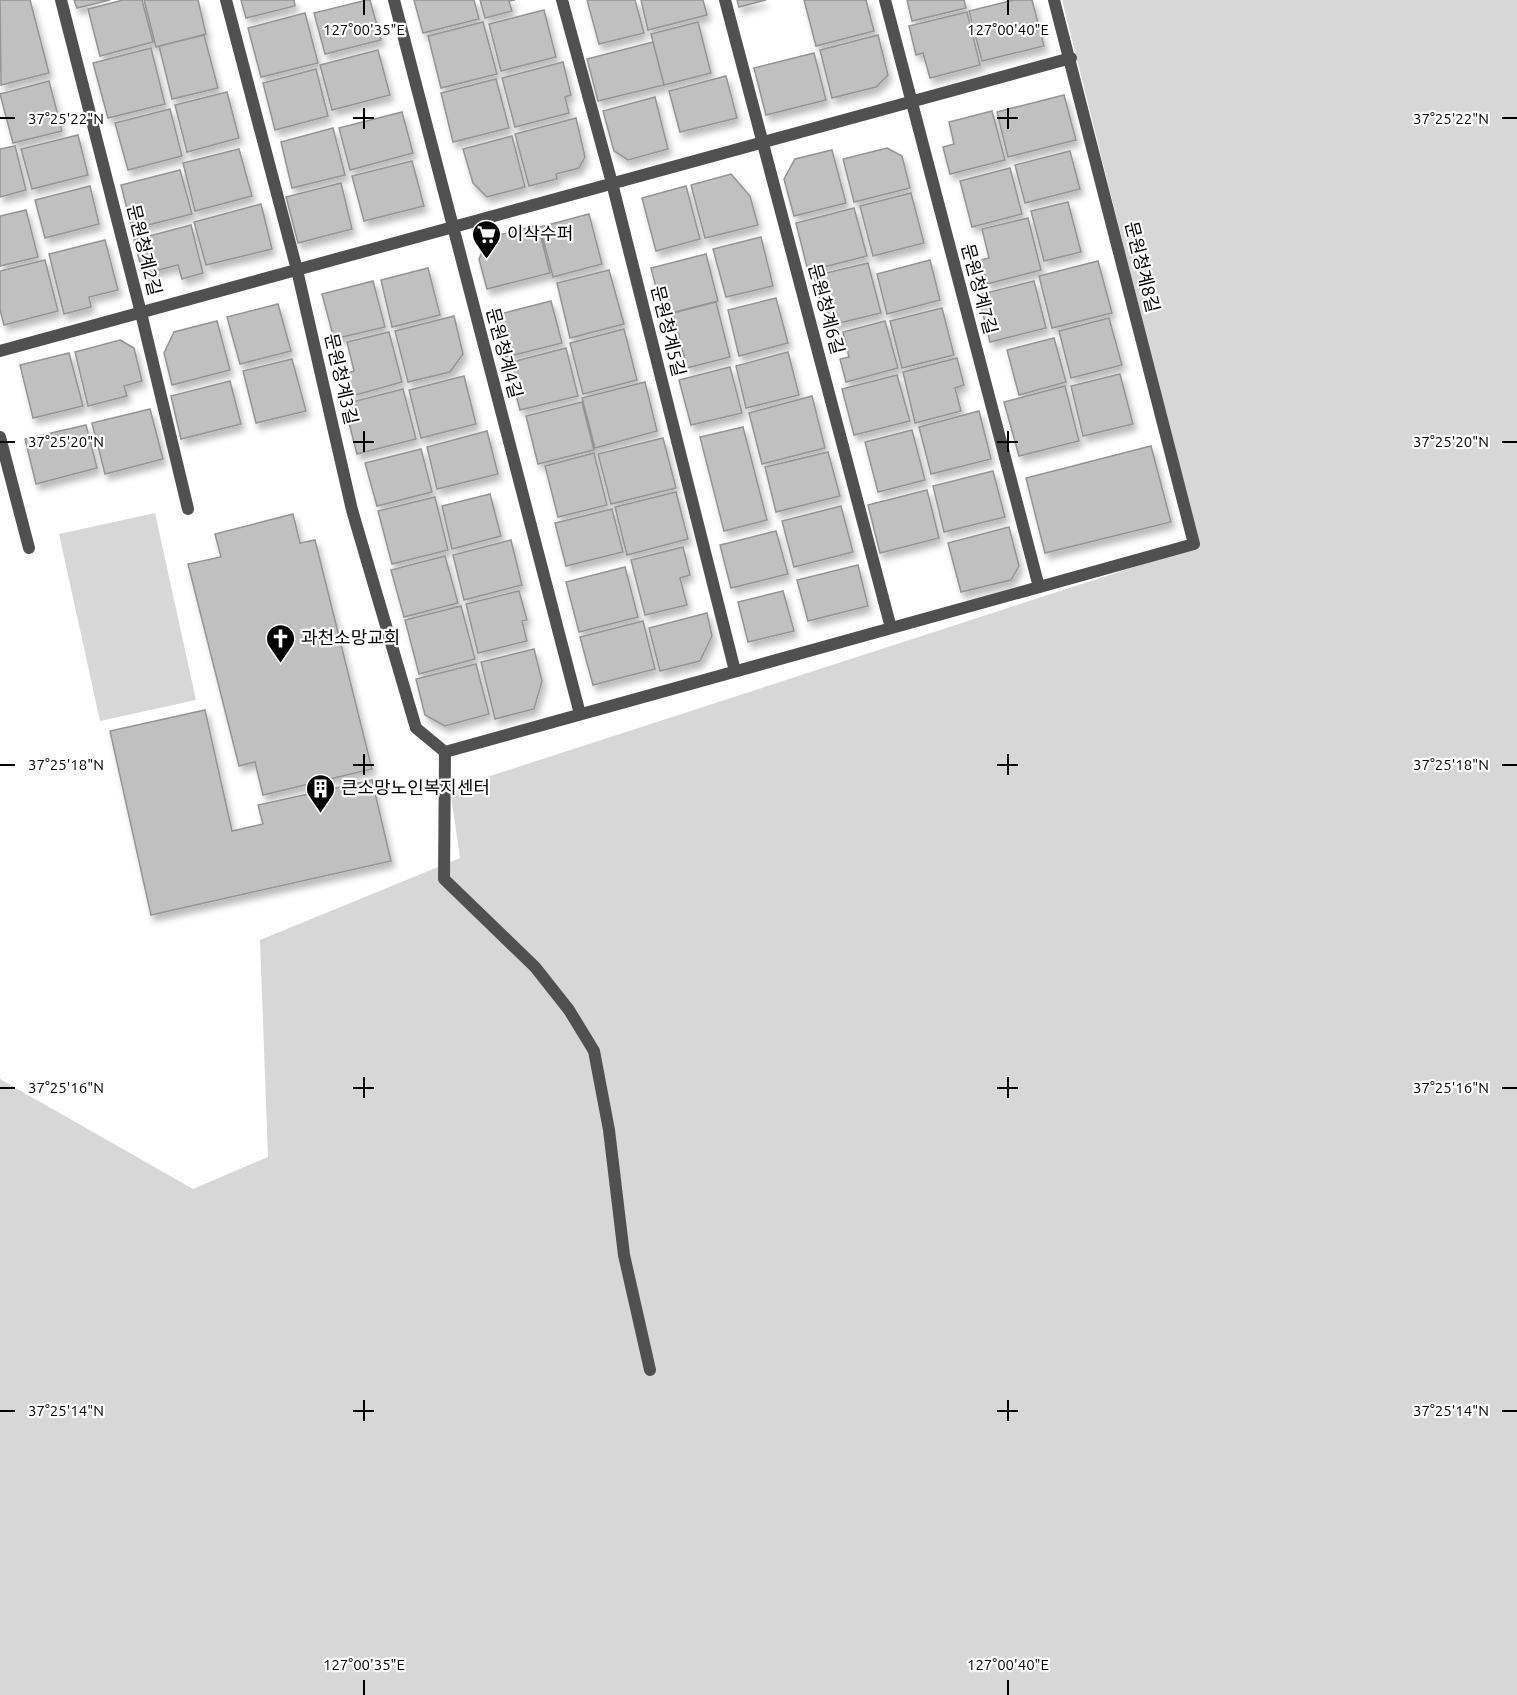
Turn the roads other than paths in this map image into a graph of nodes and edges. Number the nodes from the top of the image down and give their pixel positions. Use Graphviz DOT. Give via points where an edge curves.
graph roads {
  1 [pos="61,0"];
  2 [pos="226,0"];
  3 [pos="394,0"];
  4 [pos="562,0"];
  5 [pos="724,0"];
  6 [pos="885,0"];
  7 [pos="1054,0"];
  8 [pos="1071,58"];
  9 [pos="912,101"];
  10 [pos="764,142"];
  11 [pos="612,183"];
  12 [pos="453,226"];
  13 [pos="297,270"];
  14 [pos="141,313"];
  15 [pos="0,351"];
  16 [pos="0,437"];
  17 [pos="188,509"];
  18 [pos="29,548"];
  19 [pos="1038,587"];
  20 [pos="891,628"];
  21 [pos="735,671"];
  22 [pos="580,714"];
  23 [pos="445,752"];
  24 [pos="650,1370"];
  1 -- 14 [label="street, 문원청계2길"];
  2 -- 13 [label="street, 문원청계3길"];
  3 -- 12 [label="street, 문원청계4길"];
  4 -- 11 [label="street, 문원청계5길"];
  5 -- 10 [label="street, 문원청계6길"];
  6 -- 9 [label="street, 문원청계7길"];
  7 -- 8 [label="street, 문원청계8길"];
  8 -- 9 [label="street"];
  8 -- 19 [label="street, 문원청계8길" via="1194,544"];
  9 -- 10 [label="street"];
  9 -- 19 [label="street, 문원청계7길"];
  10 -- 11 [label="street"];
  10 -- 20 [label="street, 문원청계6길"];
  11 -- 12 [label="street"];
  11 -- 21 [label="street, 문원청계5길"];
  12 -- 13 [label="street"];
  12 -- 22 [label="street, 문원청계4길"];
  13 -- 14 [label="street"];
  13 -- 23 [label="street, 문원청계3길" via="352,510 416,728"];
  14 -- 15 [label="street"];
  14 -- 17 [label="street, 문원청계2길"];
  16 -- 18 [label="street"];
  19 -- 20 [label="street"];
  20 -- 21 [label="street"];
  21 -- 22 [label="street"];
  22 -- 23 [label="street"];
  23 -- 24 [label="street" via="444,879 535,967 569,1010 594,1051 609,1130 624,1255"];
}
